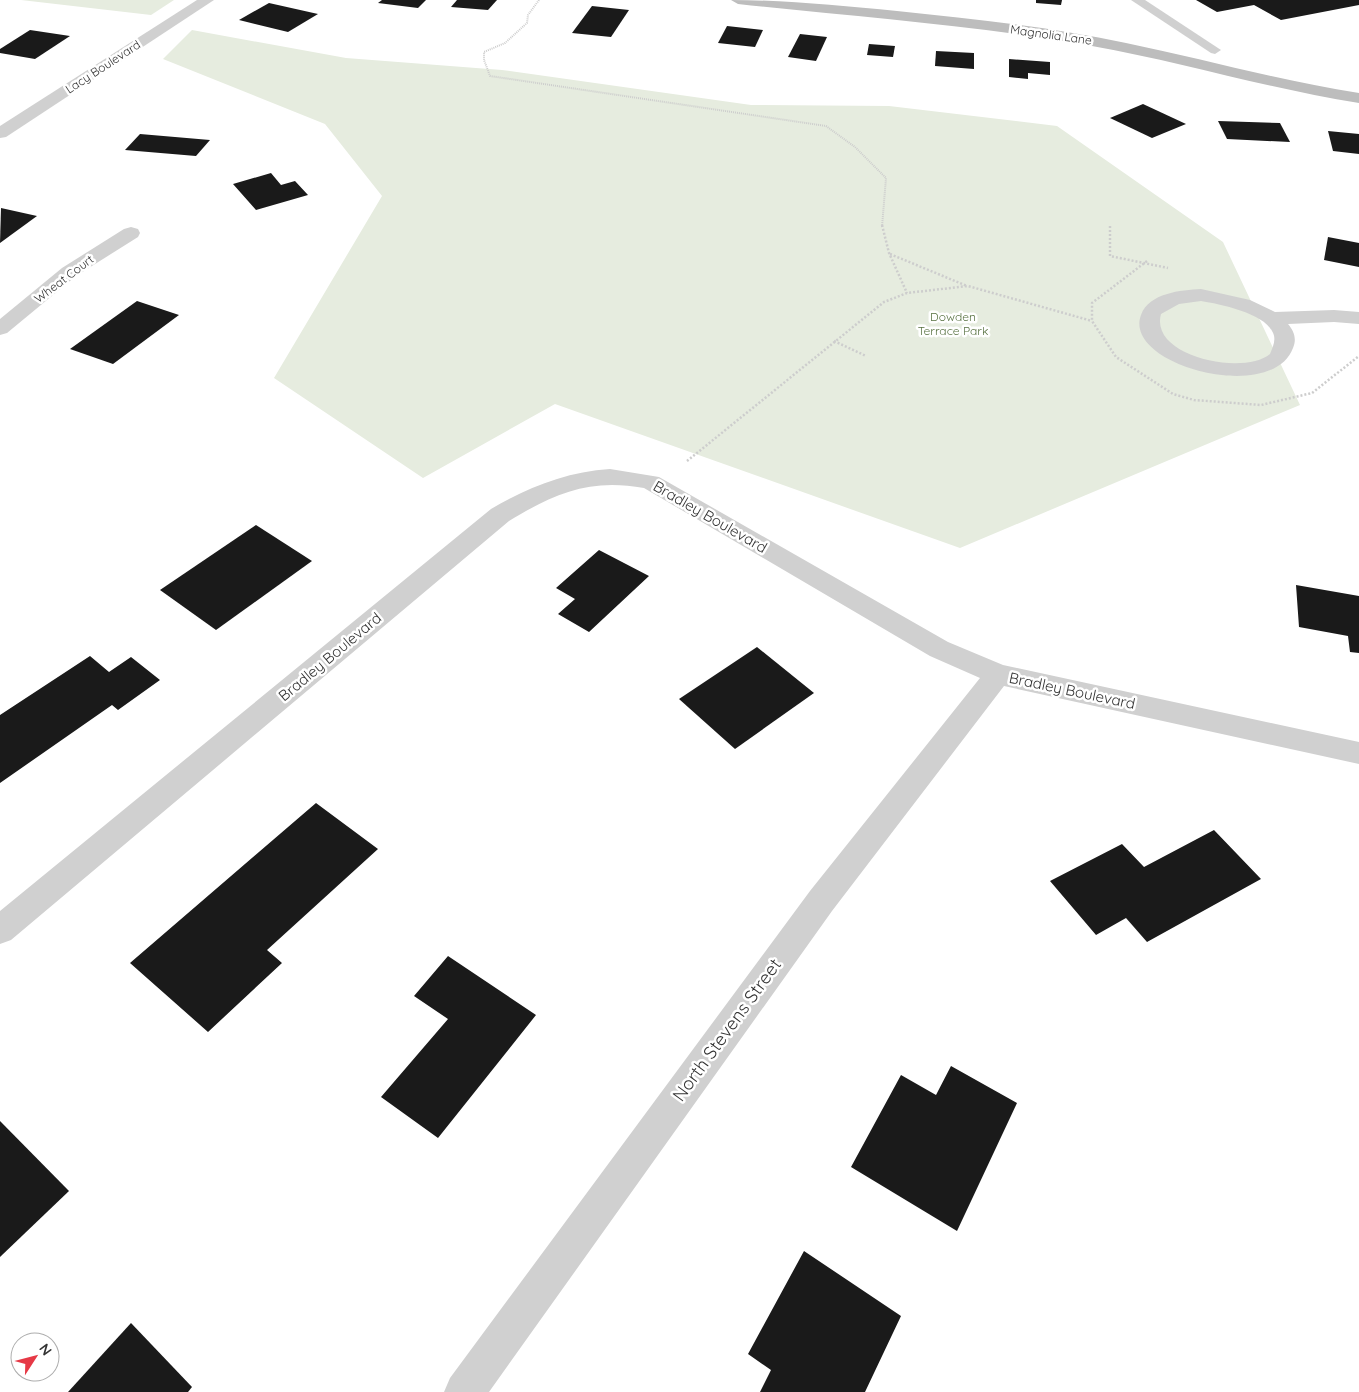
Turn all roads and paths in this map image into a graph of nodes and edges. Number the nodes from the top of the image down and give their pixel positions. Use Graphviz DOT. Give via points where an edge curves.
graph roads {
  1 [pos="207,0"];
  2 [pos="539,0"];
  3 [pos="738,0"];
  4 [pos="1137,0"];
  5 [pos="773,2"];
  6 [pos="1214,50"];
  7 [pos="1359,98"];
  8 [pos="0,133"];
  9 [pos="1110,226"];
  10 [pos="131,233"];
  11 [pos="890,254"];
  12 [pos="1110,256"];
  13 [pos="1147,261"];
  14 [pos="968,286"];
  15 [pos="907,292"];
  16 [pos="1272,318"];
  17 [pos="1359,318"];
  18 [pos="0,329"];
  19 [pos="834,341"];
  20 [pos="866,356"];
  21 [pos="687,461"];
  22 [pos="998,674"];
  23 [pos="1359,753"];
  24 [pos="0,930"];
  25 [pos="464,1392"];
  1 -- 8 [label="street, Lacy Boulevard"];
  2 -- 11 [label="path" via="526,23 505,43 484,52 490,76 826,126 856,147 886,178 882,229"];
  3 -- 5 [label="street, Magnolia Lane"];
  4 -- 6 [label="lane"];
  5 -- 7 [label="street, Magnolia Lane" via="1092,40 1266,82"];
  9 -- 12 [label="path"];
  10 -- 18 [label="street, Wheat Court" via="69,272"];
  11 -- 14 [label="path"];
  11 -- 15 [label="path"];
  13 -- 14 [label="path" via="1092,303 1092,321"];
  14 -- 15 [label="path"];
  15 -- 19 [label="path" via="884,302"];
  16 -- 16 [label="street" via="1219,296 1184,296 1157,306 1150,315 1149,325 1158,341 1196,364 1235,370 1254,369 1280,357 1285,347 1284,337"];
  16 -- 17 [label="street"];
  19 -- 20 [label="path"];
  19 -- 21 [label="path"];
  22 -- 23 [label="street, Bradley Boulevard"];
  22 -- 24 [label="street, Bradley Boulevard" via="939,649 651,482 626,476 596,476 566,482 528,497 500,515"];
  22 -- 25 [label="street, North Stevens Street" via="821,901"];
}
